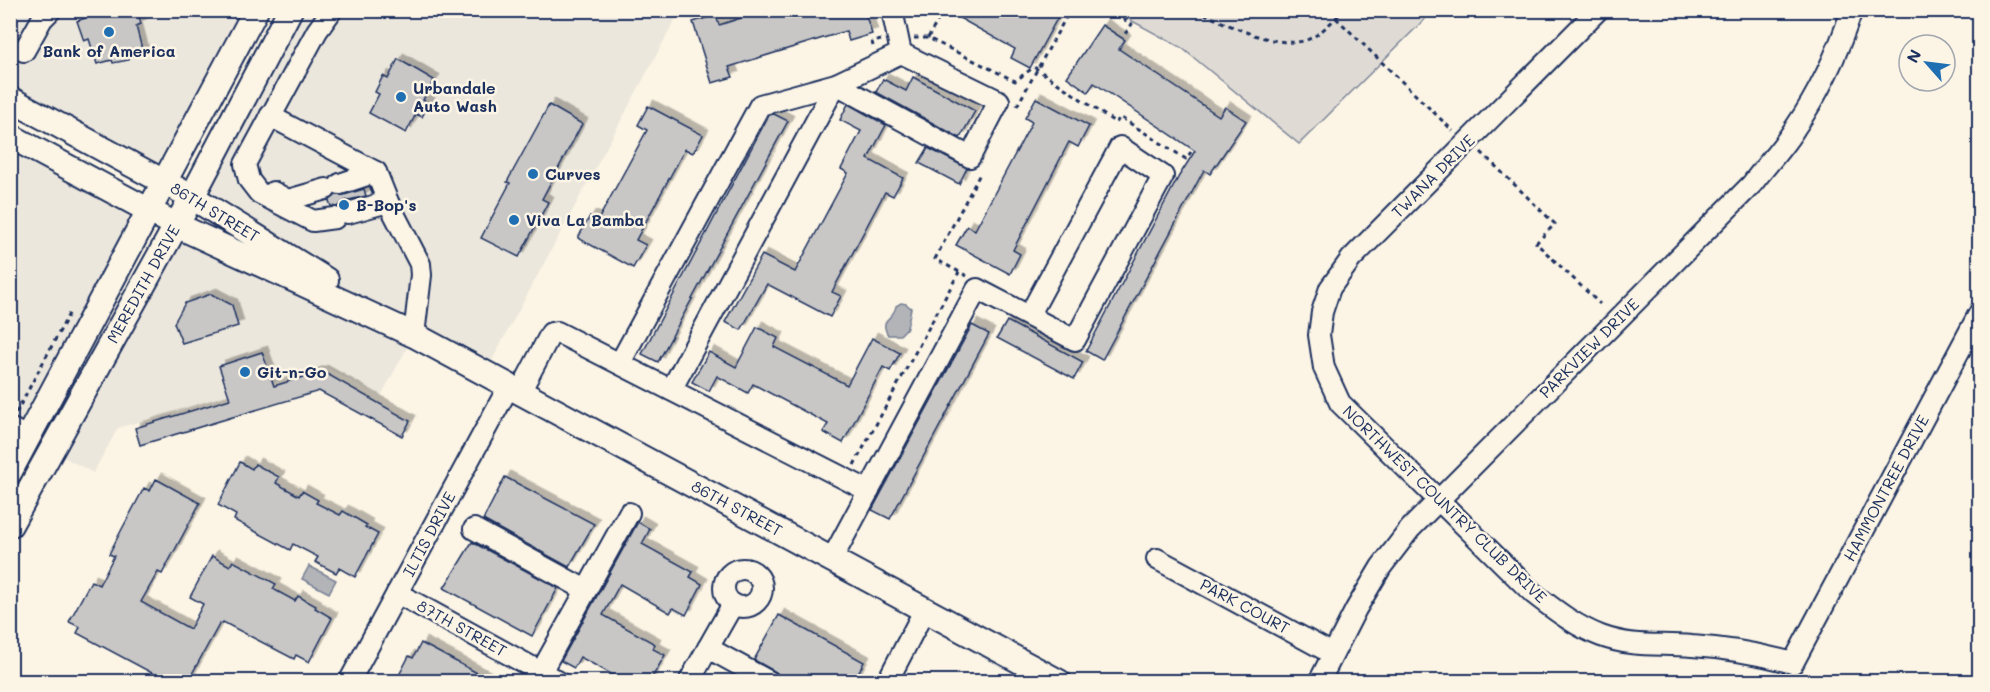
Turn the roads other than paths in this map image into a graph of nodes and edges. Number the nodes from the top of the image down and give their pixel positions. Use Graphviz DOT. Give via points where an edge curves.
graph roads {
  1 [pos="51,10"];
  2 [pos="256,10"];
  3 [pos="290,10"];
  4 [pos="333,10"];
  5 [pos="892,10"];
  6 [pos="1598,10"];
  7 [pos="1852,10"];
  8 [pos="900,45"];
  9 [pos="24,51"];
  10 [pos="836,84"];
  11 [pos="10,99"];
  12 [pos="270,116"];
  13 [pos="10,136"];
  14 [pos="375,172"];
  15 [pos="249,180"];
  16 [pos="164,182"];
  17 [pos="192,197"];
  18 [pos="388,202"];
  19 [pos="148,210"];
  20 [pos="176,225"];
  21 [pos="1980,312"];
  22 [pos="1029,316"];
  23 [pos="414,335"];
  24 [pos="620,363"];
  25 [pos="1324,368"];
  26 [pos="514,389"];
  27 [pos="671,390"];
  28 [pos="19,433"];
  29 [pos="10,471"];
  30 [pos="869,491"];
  31 [pos="1438,499"];
  32 [pos="629,513"];
  33 [pos="10,525"];
  34 [pos="474,529"];
  35 [pos="832,559"];
  36 [pos="1157,559"];
  37 [pos="586,590"];
  38 [pos="397,592"];
  39 [pos="733,604"];
  40 [pos="925,609"];
  41 [pos="708,648"];
  42 [pos="1333,654"];
  43 [pos="1793,663"];
  44 [pos="541,672"];
  45 [pos="349,681"];
  46 [pos="559,681"];
  47 [pos="689,681"];
  48 [pos="770,681"];
  49 [pos="887,681"];
  50 [pos="1059,681"];
  51 [pos="1319,681"];
  1 -- 9 [label="street"];
  2 -- 16 [label="main road, MEREDITH DRIVE"];
  3 -- 17 [label="main road, MEREDITH DRIVE"];
  4 -- 12 [label="street" via="316,30"];
  5 -- 8 [label="street"];
  6 -- 25 [label="street, TWANA DRIVE" via="1351,259 1330,288 1322,312 1319,335"];
  7 -- 31 [label="street, PARKVIEW DRIVE" via="1821,86 1795,129 1752,184"];
  8 -- 10 [label="street" via="879,63"];
  8 -- 10 [label="street" via="999,101 970,158"];
  10 -- 24 [label="street" via="760,105"];
  10 -- 27 [label="street"];
  11 -- 16 [label="main road, 86TH STREET"];
  12 -- 14 [label="street"];
  12 -- 15 [label="street" via="245,164"];
  13 -- 19 [label="main road, 86TH STREET"];
  14 -- 15 [label="street" via="288,200"];
  14 -- 18 [label="street"];
  15 -- 18 [label="street" via="259,193 313,221"];
  16 -- 17 [label="main road, 86TH STREET"];
  16 -- 19 [label="main road, MEREDITH DRIVE"];
  17 -- 20 [label="main road, MEREDITH DRIVE"];
  17 -- 23 [label="main road, 86TH STREET"];
  18 -- 23 [label="street" via="420,264"];
  19 -- 20 [label="main road, 86TH STREET"];
  19 -- 28 [label="main road, MEREDITH DRIVE"];
  20 -- 23 [label="main road, 86TH STREET"];
  20 -- 33 [label="main road, MEREDITH DRIVE"];
  21 -- 43 [label="street, HAMMONTREE DRIVE"];
  22 -- 22 [label="street" via="1074,340 1163,176 1120,147"];
  22 -- 30 [label="street" via="977,289"];
  23 -- 26 [label="main road, 86TH STREET"];
  24 -- 26 [label="street, ILTIS DRIVE" via="557,332 551,333"];
  24 -- 27 [label="street"];
  25 -- 31 [label="street, NORTHWEST COUNTRY CLUB DRIVE" via="1340,403"];
  26 -- 35 [label="main road, 86TH STREET"];
  26 -- 38 [label="street, ILTIS DRIVE"];
  27 -- 30 [label="street"];
  28 -- 29 [label="main road, MEREDITH DRIVE"];
  30 -- 35 [label="street"];
  31 -- 42 [label="street, PARKVIEW DRIVE" via="1381,567"];
  31 -- 43 [label="street, NORTHWEST COUNTRY CLUB DRIVE" via="1534,594 1584,628 1639,646 1692,646 1761,654"];
  32 -- 37 [label="street"];
  34 -- 37 [label="street"];
  35 -- 40 [label="main road, 86TH STREET"];
  36 -- 42 [label="street, PARK COURT"];
  37 -- 44 [label="street"];
  38 -- 44 [label="street, 87TH STREET"];
  38 -- 45 [label="street, ILTIS DRIVE"];
  39 -- 41 [label="street"];
  40 -- 49 [label="street"];
  40 -- 50 [label="main road, 86TH STREET"];
  41 -- 47 [label="street"];
  41 -- 48 [label="street"];
  42 -- 51 [label="street, PARKVIEW DRIVE"];
  44 -- 46 [label="street, 87TH STREET"];
}
